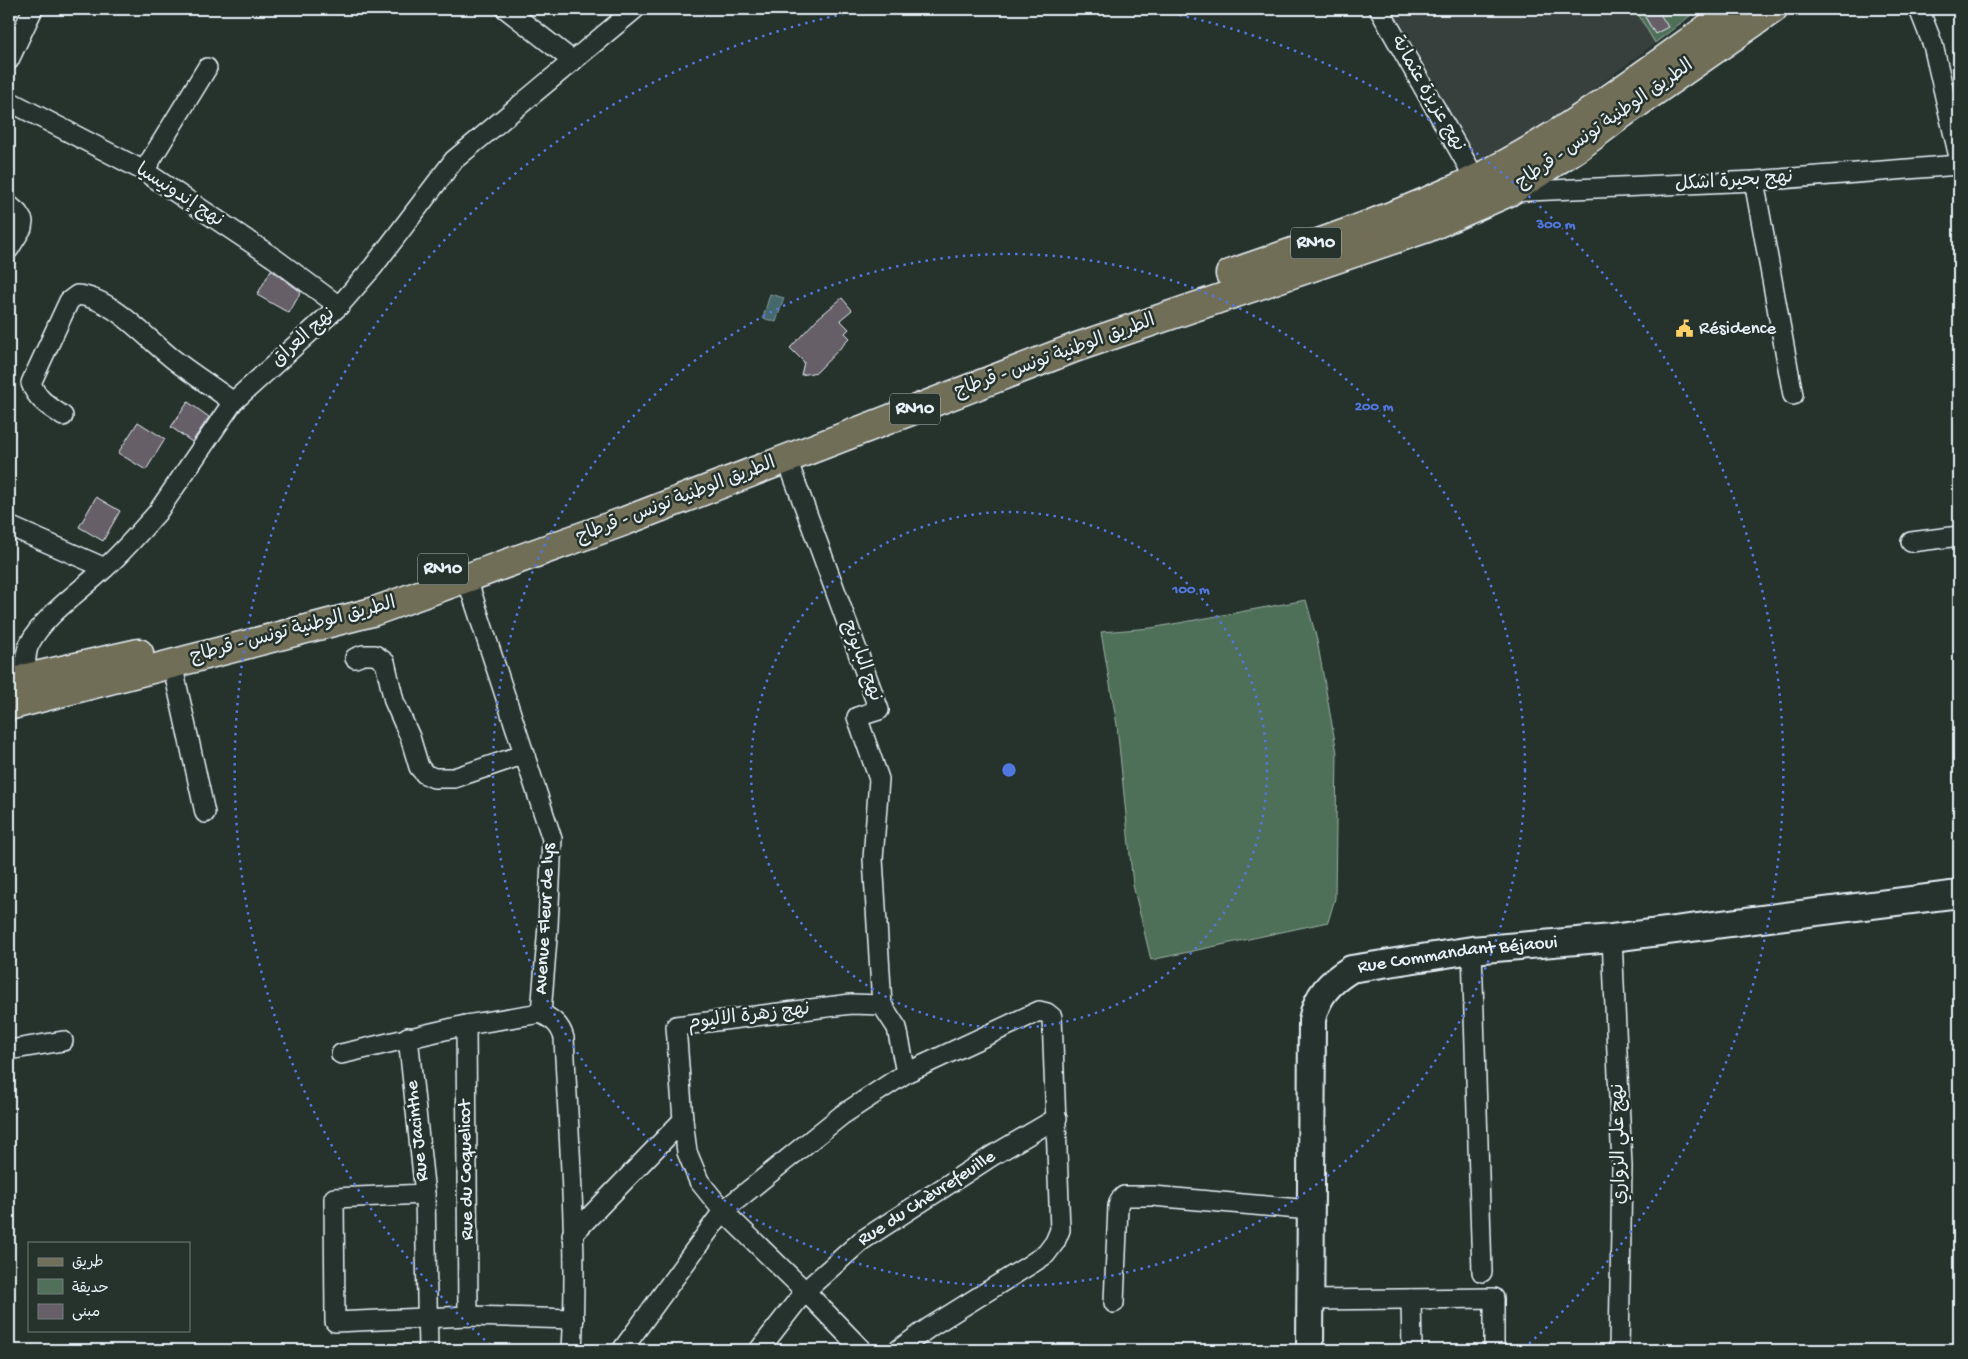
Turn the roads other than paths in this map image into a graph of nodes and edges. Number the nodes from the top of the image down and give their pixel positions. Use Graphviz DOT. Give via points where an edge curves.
graph roads {
  1 [pos="33,9"];
  2 [pos="506,9"];
  3 [pos="634,9"];
  4 [pos="1379,9"];
  5 [pos="1734,9"];
  6 [pos="1773,9"];
  7 [pos="1920,9"];
  8 [pos="9,60"];
  9 [pos="573,61"];
  10 [pos="207,68"];
  11 [pos="9,101"];
  12 [pos="1959,157"];
  13 [pos="1959,165"];
  14 [pos="144,171"];
  15 [pos="1476,180"];
  16 [pos="1754,181"];
  17 [pos="1509,192"];
  18 [pos="9,205"];
  19 [pos="9,249"];
  20 [pos="339,306"];
  21 [pos="1793,395"];
  22 [pos="233,402"];
  23 [pos="63,416"];
  24 [pos="787,459"];
  25 [pos="9,526"];
  26 [pos="1959,536"];
  27 [pos="1911,542"];
  28 [pos="105,568"];
  29 [pos="467,579"];
  30 [pos="355,658"];
  31 [pos="172,663"];
  32 [pos="19,692"];
  33 [pos="525,754"];
  34 [pos="205,813"];
  35 [pos="1959,894"];
  36 [pos="1612,938"];
  37 [pos="1472,950"];
  38 [pos="882,1005"];
  39 [pos="540,1013"];
  40 [pos="466,1025"];
  41 [pos="408,1037"];
  42 [pos="63,1041"];
  43 [pos="9,1050"];
  44 [pos="341,1054"];
  45 [pos="906,1073"];
  46 [pos="1057,1118"];
  47 [pos="683,1120"];
  48 [pos="425,1194"];
  49 [pos="1310,1210"];
  50 [pos="723,1212"];
  51 [pos="572,1235"];
  52 [pos="1482,1272"];
  53 [pos="805,1290"];
  54 [pos="1411,1299"];
  55 [pos="1310,1300"];
  56 [pos="1114,1303"];
  57 [pos="468,1316"];
  58 [pos="428,1318"];
  59 [pos="574,1319"];
  60 [pos="428,1350"];
  61 [pos="572,1350"];
  62 [pos="622,1350"];
  63 [pos="759,1350"];
  64 [pos="862,1350"];
  65 [pos="898,1350"];
  66 [pos="1310,1350"];
  67 [pos="1412,1350"];
  68 [pos="1494,1350"];
  69 [pos="1618,1350"];
  1 -- 8 [label="street"];
  2 -- 9 [label="street"];
  3 -- 9 [label="street, نهج العراق"];
  4 -- 15 [label="street, نهج عزيزة عثمانة"];
  5 -- 15 [label="main road, الطريق الوطنية تونس - قرطاج / RN10" via="1569,127"];
  6 -- 17 [label="main road, الطريق الوطنية تونس - قرطاج / RN10" via="1581,146"];
  7 -- 12 [label="street" via="1933,45"];
  9 -- 20 [label="street, نهج العراق" via="454,160 373,267"];
  10 -- 14 [label="street"];
  11 -- 14 [label="street, نهج إندونيسيا"];
  13 -- 16 [label="street, نهج بحيرة اشكل"];
  14 -- 20 [label="street, نهج إندونيسيا"];
  15 -- 17 [label="street"];
  15 -- 32 [label="main road, الطريق الوطنية تونس - قرطاج / RN10" via="1408,210 1072,330 464,562 367,595 166,647"];
  16 -- 17 [label="street, نهج بحيرة اشكل"];
  16 -- 21 [label="street"];
  17 -- 24 [label="main road, الطريق الوطنية تونس - قرطاج / RN10" via="1427,228 1077,347"];
  18 -- 19 [label="street" via="23,221"];
  20 -- 22 [label="street, نهج العراق"];
  22 -- 23 [label="street" via="97,299 77,295 69,302 32,383 41,401"];
  22 -- 28 [label="street, نهج العراق" via="157,513"];
  24 -- 29 [label="main road, الطريق الوطنية تونس - قرطاج / RN10"];
  24 -- 38 [label="street, نهج البابونج" via="879,710 857,718 879,779 873,859"];
  25 -- 28 [label="street"];
  26 -- 27 [label="street"];
  28 -- 32 [label="street, نهج العراق" via="37,632 29,646"];
  29 -- 31 [label="main road, الطريق الوطنية تونس - قرطاج / RN10" via="372,612"];
  29 -- 33 [label="street, Avenue Fleur de lys"];
  30 -- 33 [label="street" via="375,655 385,662 397,709 419,767 426,774 434,778 454,778"];
  31 -- 32 [label="main road, الطريق الوطنية تونس - قرطاج / RN10"];
  31 -- 34 [label="street"];
  33 -- 39 [label="street, Avenue Fleur de lys" via="552,839"];
  35 -- 36 [label="street, Rue Commandant Béjaoui"];
  36 -- 37 [label="street, Rue Commandant Béjaoui"];
  36 -- 69 [label="street, نهج علي الزواري" via="1622,1166"];
  37 -- 49 [label="street, Rue Commandant Béjaoui" via="1351,968 1334,979 1322,993 1312,1020"];
  37 -- 52 [label="street"];
  38 -- 45 [label="street" via="897,1028"];
  38 -- 47 [label="street, نهج زهرة الاليوم" via="851,1004 676,1026"];
  39 -- 40 [label="street"];
  39 -- 51 [label="street, Avenue Fleur de lys" via="554,1020 564,1038"];
  40 -- 41 [label="street"];
  40 -- 57 [label="street, Rue du Coquelicot"];
  41 -- 44 [label="street"];
  41 -- 48 [label="street, Rue Jacinthe"];
  42 -- 43 [label="street"];
  45 -- 46 [label="street" via="1040,1011 1047,1013 1052,1017"];
  45 -- 50 [label="street" via="842,1115"];
  46 -- 53 [label="street, Rue du Chèvrefeuille" via="861,1241"];
  46 -- 65 [label="street" via="1060,1230 1055,1242 1046,1254"];
  47 -- 50 [label="street" via="687,1152 699,1181"];
  47 -- 51 [label="street"];
  48 -- 58 [label="street"];
  48 -- 58 [label="street, Rue Jacinthe" via="334,1198 335,1322"];
  49 -- 55 [label="street, Rue Commandant Béjaoui"];
  49 -- 56 [label="street" via="1124,1196 1118,1206"];
  50 -- 53 [label="street"];
  50 -- 62 [label="street"];
  51 -- 59 [label="street, Avenue Fleur de lys"];
  53 -- 63 [label="street, Rue du Chèvrefeuille"];
  53 -- 64 [label="street"];
  54 -- 55 [label="street"];
  54 -- 67 [label="street"];
  54 -- 68 [label="street" via="1494,1298"];
  55 -- 66 [label="street, Rue Commandant Béjaoui"];
  57 -- 58 [label="street"];
  57 -- 59 [label="street"];
  58 -- 60 [label="street"];
  59 -- 61 [label="street, Avenue Fleur de lys"];
}
